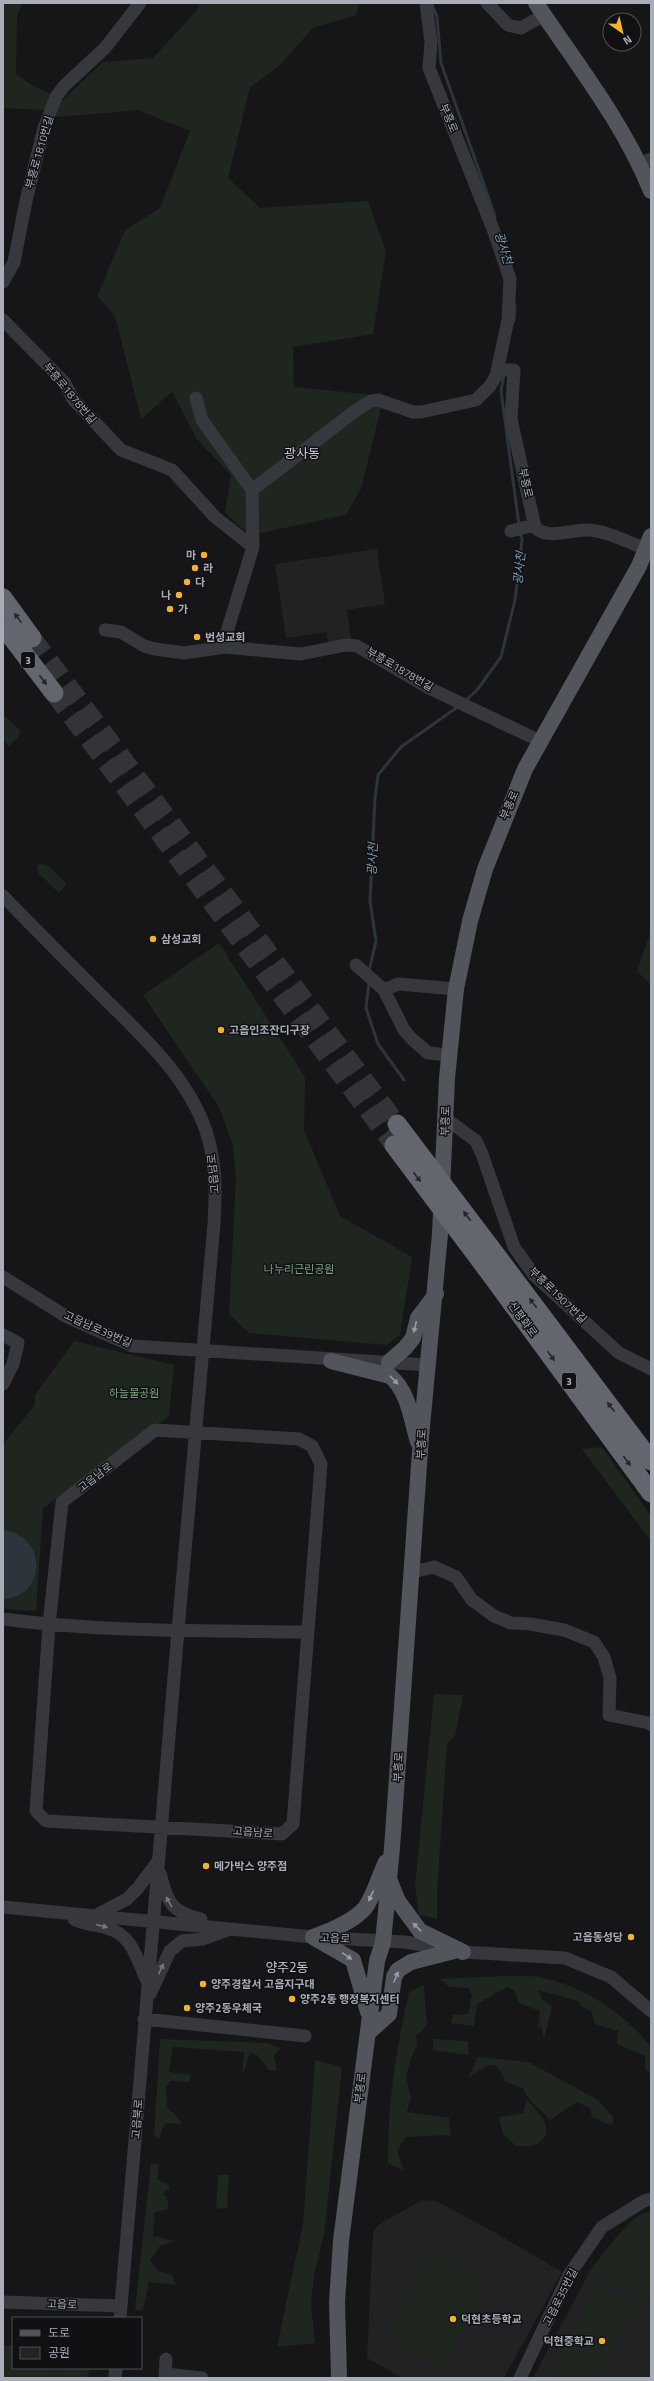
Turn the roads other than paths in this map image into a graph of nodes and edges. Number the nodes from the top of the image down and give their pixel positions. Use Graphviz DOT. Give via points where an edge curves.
graph roads {
  1 [pos="140,3"];
  2 [pos="426,3"];
  3 [pos="487,3"];
  4 [pos="540,9"];
  5 [pos="646,162"];
  6 [pos="651,192"];
  7 [pos="3,282"];
  8 [pos="3,320"];
  9 [pos="505,370"];
  10 [pos="196,398"];
  11 [pos="252,490"];
  12 [pos="534,525"];
  13 [pos="512,530"];
  14 [pos="649,545"];
  15 [pos="253,547"];
  16 [pos="3,598"];
  17 [pos="3,626"];
  18 [pos="105,630"];
  19 [pos="32,638"];
  20 [pos="225,647"];
  21 [pos="54,693"];
  22 [pos="540,741"];
  23 [pos="3,896"];
  24 [pos="356,965"];
  25 [pos="456,989"];
  26 [pos="384,990"];
  27 [pos="450,1055"];
  28 [pos="445,1118"];
  29 [pos="397,1124"];
  30 [pos="394,1145"];
  31 [pos="3,1277"];
  32 [pos="436,1294"];
  33 [pos="3,1335"];
  34 [pos="203,1352"];
  35 [pos="331,1361"];
  36 [pos="389,1362"];
  37 [pos="428,1365"];
  38 [pos="651,1370"];
  39 [pos="3,1384"];
  40 [pos="195,1432"];
  41 [pos="420,1450"];
  42 [pos="651,1461"];
  43 [pos="651,1494"];
  44 [pos="412,1572"];
  45 [pos="3,1619"];
  46 [pos="49,1625"];
  47 [pos="178,1630"];
  48 [pos="308,1632"];
  49 [pos="651,1725"];
  50 [pos="161,1826"];
  51 [pos="392,1848"];
  52 [pos="158,1862"];
  53 [pos="388,1878"];
  54 [pos="3,1907"];
  55 [pos="67,1912"];
  56 [pos="97,1915"];
  57 [pos="152,1920"];
  58 [pos="237,1929"];
  59 [pos="313,1937"];
  60 [pos="383,1942"];
  61 [pos="458,1951"];
  62 [pos="147,1982"];
  63 [pos="146,2004"];
  64 [pos="651,2011"];
  65 [pos="370,2017"];
  66 [pos="144,2019"];
  67 [pos="368,2033"];
  68 [pos="305,2036"];
  69 [pos="651,2199"];
  70 [pos="3,2302"];
  71 [pos="120,2312"];
  72 [pos="166,2359"];
  73 [pos="165,2376"];
  74 [pos="202,2378"];
  75 [pos="340,2378"];
  76 [pos="520,2378"];
  1 -- 7 [label="street, 부흥로1810번길" via="105,48 64,86 56,97 44,128 14,262"];
  2 -- 9 [label="street, 부흥로" via="431,42 429,68 493,229 510,279"];
  3 -- 4 [label="street" via="508,25 521,28"];
  4 -- 5 [label="main road"];
  5 -- 6 [label="main road"];
  8 -- 15 [label="street, 부흥로1878번길" via="64,382 72,399 121,450 172,470 214,517"];
  9 -- 11 [label="street" via="476,400 421,412 412,412 378,400 370,402"];
  9 -- 12 [label="street, 부흥로" via="511,419"];
  10 -- 11 [label="street" via="202,420"];
  11 -- 15 [label="street"];
  12 -- 13 [label="street"];
  12 -- 14 [label="street, 부흥로" via="539,531 547,534 594,530"];
  14 -- 22 [label="main road, 부흥로"];
  15 -- 20 [label="street" via="226,635"];
  19 -- 16 [label="highway, 3, one-way"];
  17 -- 21 [label="highway, 3, one-way"];
  18 -- 20 [label="street, 부흥로1878번길" via="121,632 144,646 170,652"];
  20 -- 22 [label="street, 부흥로1878번길" via="301,654 346,645 357,646 429,688 453,697 470,708"];
  22 -- 25 [label="main road, 부흥로" via="525,769 485,869 470,921"];
  23 -- 34 [label="street, 고읍남로" via="156,1052 187,1090 201,1117 210,1146 216,1182"];
  24 -- 26 [label="street"];
  25 -- 26 [label="street" via="398,984"];
  25 -- 27 [label="main road, 부흥로"];
  26 -- 27 [label="street" via="404,1030 412,1039 428,1053"];
  27 -- 28 [label="main road, 부흥로"];
  28 -- 32 [label="main road, 부흥로"];
  28 -- 38 [label="street, 부흥로1907번길" via="476,1141 514,1247 534,1275 619,1353"];
  42 -- 29 [label="highway, 신평화로 / 3, one-way, bridge"];
  30 -- 43 [label="highway, 신평화로 / 3, one-way, bridge"];
  31 -- 34 [label="street, 고읍남로39번길" via="67,1317 133,1346"];
  32 -- 36 [label="main road, one-way" via="418,1318 413,1338"];
  32 -- 37 [label="main road, 부흥로"];
  33 -- 39 [label="street" via="18,1343 13,1364"];
  34 -- 35 [label="street"];
  34 -- 40 [label="street, 고읍남로"];
  35 -- 36 [label="street"];
  35 -- 41 [label="main road, one-way" via="390,1376 396,1381 406,1396"];
  36 -- 37 [label="street"];
  37 -- 41 [label="main road, 부흥로"];
  40 -- 46 [label="street, 고읍남로" via="155,1430 62,1502"];
  40 -- 47 [label="street, 고읍남로"];
  40 -- 48 [label="street, 고읍남로" via="299,1439 312,1446 321,1464"];
  41 -- 44 [label="main road, 부흥로"];
  44 -- 49 [label="street" via="434,1567 456,1578 472,1600 494,1616 511,1623 564,1630 594,1642 604,1657 610,1678 609,1715"];
  44 -- 51 [label="main road, 부흥로"];
  45 -- 46 [label="street"];
  46 -- 47 [label="street"];
  46 -- 50 [label="street, 고읍남로" via="36,1811 46,1821"];
  47 -- 48 [label="street"];
  47 -- 50 [label="street, 고읍남로"];
  48 -- 50 [label="street, 고읍남로" via="293,1824 282,1834"];
  50 -- 52 [label="street"];
  51 -- 53 [label="main road, 부흥로"];
  51 -- 59 [label="main road, one-way" via="366,1907 357,1916 330,1932"];
  52 -- 56 [label="street" via="126,1899"];
  52 -- 57 [label="street"];
  58 -- 52 [label="street, one-way" via="187,1916 172,1908 165,1895"];
  53 -- 60 [label="main road, 부흥로"];
  61 -- 53 [label="main road, one-way" via="420,1930 398,1901"];
  54 -- 55 [label="street, 고읍로"];
  55 -- 56 [label="street, 고읍로"];
  55 -- 62 [label="street, one-way" via="75,1920 109,1928 124,1936 134,1949"];
  56 -- 57 [label="street, 고읍로"];
  57 -- 58 [label="street, 고읍로"];
  57 -- 62 [label="street, 고읍북로"];
  58 -- 59 [label="street, 고읍로"];
  63 -- 58 [label="street, one-way" via="170,1951 182,1941 203,1939"];
  59 -- 60 [label="street, 고읍로"];
  59 -- 65 [label="main road, one-way" via="353,1960"];
  60 -- 61 [label="street, 고읍로" via="405,1942"];
  60 -- 65 [label="main road, 부흥로" via="377,1960"];
  61 -- 64 [label="street, 고읍로" via="565,1958 611,1977"];
  67 -- 61 [label="main road, one-way" via="389,2014 394,1977 398,1970 412,1962"];
  62 -- 63 [label="street, 고읍북로"];
  63 -- 66 [label="street, 고읍북로"];
  65 -- 67 [label="main road, 부흥로"];
  66 -- 68 [label="street"];
  66 -- 71 [label="street, 고읍북로"];
  67 -- 75 [label="main road, 부흥로" via="341,2241 337,2302"];
  69 -- 76 [label="street, 고읍로35번길" via="602,2227 569,2275"];
  70 -- 71 [label="street, 고읍로"];
  72 -- 73 [label="street"];
  73 -- 74 [label="street"];
}
